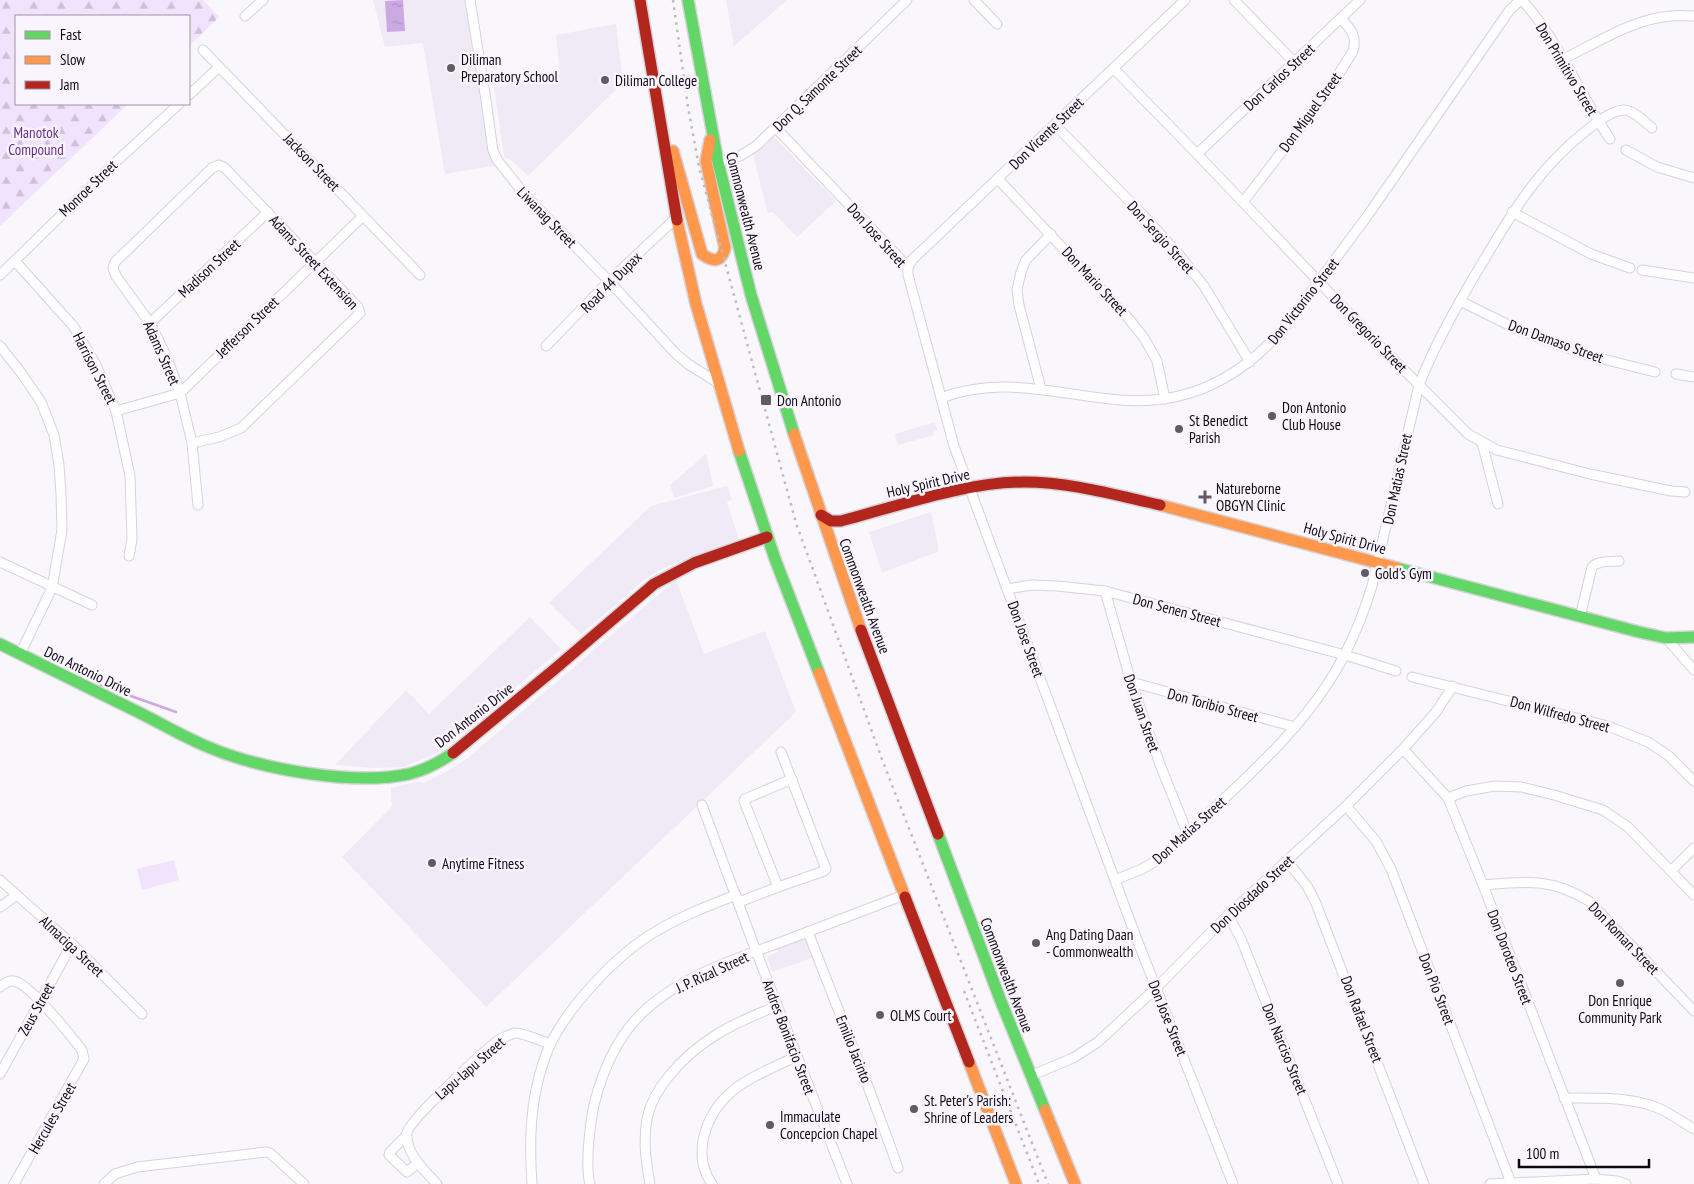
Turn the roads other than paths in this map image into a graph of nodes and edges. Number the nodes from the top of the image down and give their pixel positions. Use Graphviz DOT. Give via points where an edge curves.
graph roads {
  1 [pos="263,0"];
  2 [pos="470,0"];
  3 [pos="640,0"];
  4 [pos="688,0"];
  5 [pos="907,0"];
  6 [pos="974,0"];
  7 [pos="1185,0"];
  8 [pos="1234,0"];
  9 [pos="1360,0"];
  10 [pos="1520,0"];
  11 [pos="245,16"];
  12 [pos="1694,16"];
  13 [pos="1341,18"];
  14 [pos="997,24"];
  15 [pos="203,50"];
  16 [pos="1563,59"];
  17 [pos="1294,62"];
  18 [pos="219,67"];
  19 [pos="1114,69"];
  20 [pos="190,94"];
  21 [pos="178,105"];
  22 [pos="658,105"];
  23 [pos="1598,122"];
  24 [pos="1055,125"];
  25 [pos="776,128"];
  26 [pos="1652,128"];
  27 [pos="712,129"];
  28 [pos="1610,139"];
  29 [pos="1626,150"];
  30 [pos="1197,154"];
  31 [pos="718,162"];
  32 [pos="219,165"];
  33 [pos="1694,178"];
  34 [pos="998,179"];
  35 [pos="1243,202"];
  36 [pos="268,212"];
  37 [pos="1512,212"];
  38 [pos="363,216"];
  39 [pos="676,218"];
  40 [pos="1051,234"];
  41 [pos="15,261"];
  42 [pos="315,262"];
  43 [pos="908,267"];
  44 [pos="1630,268"];
  45 [pos="1642,270"];
  46 [pos="0,275"];
  47 [pos="420,275"];
  48 [pos="1694,278"];
  49 [pos="610,281"];
  50 [pos="1319,282"];
  51 [pos="1460,301"];
  52 [pos="150,323"];
  53 [pos="0,346"];
  54 [pos="546,346"];
  55 [pos="1250,362"];
  56 [pos="1655,372"];
  57 [pos="1676,374"];
  58 [pos="1694,377"];
  59 [pos="718,383"];
  60 [pos="1419,384"];
  61 [pos="1041,388"];
  62 [pos="180,393"];
  63 [pos="941,398"];
  64 [pos="1165,399"];
  65 [pos="116,411"];
  66 [pos="192,443"];
  67 [pos="1482,443"];
  68 [pos="970,487"];
  69 [pos="1685,492"];
  70 [pos="1498,504"];
  71 [pos="198,505"];
  72 [pos="820,515"];
  73 [pos="840,521"];
  74 [pos="767,537"];
  75 [pos="828,538"];
  76 [pos="128,556"];
  77 [pos="1619,561"];
  78 [pos="0,562"];
  79 [pos="1378,563"];
  80 [pos="52,588"];
  81 [pos="1007,589"];
  82 [pos="1105,590"];
  83 [pos="92,605"];
  84 [pos="1580,617"];
  85 [pos="1666,638"];
  86 [pos="1692,640"];
  87 [pos="0,644"];
  88 [pos="20,654"];
  89 [pos="1345,655"];
  90 [pos="1694,670"];
  91 [pos="1396,672"];
  92 [pos="1412,677"];
  93 [pos="1131,682"];
  94 [pos="1453,686"];
  95 [pos="1295,727"];
  96 [pos="1403,749"];
  97 [pos="781,752"];
  98 [pos="792,779"];
  99 [pos="1694,781"];
  100 [pos="1448,798"];
  101 [pos="702,805"];
  102 [pos="1346,806"];
  103 [pos="1188,832"];
  104 [pos="1694,848"];
  105 [pos="1287,861"];
  106 [pos="1671,871"];
  107 [pos="0,880"];
  108 [pos="1115,880"];
  109 [pos="1483,885"];
  110 [pos="778,886"];
  111 [pos="17,895"];
  112 [pos="904,895"];
  113 [pos="1694,895"];
  114 [pos="737,899"];
  115 [pos="0,907"];
  116 [pos="1228,915"];
  117 [pos="808,932"];
  118 [pos="72,944"];
  119 [pos="756,951"];
  120 [pos="0,987"];
  121 [pos="1156,988"];
  122 [pos="41,1001"];
  123 [pos="777,1006"];
  124 [pos="1694,1011"];
  125 [pos="142,1014"];
  126 [pos="550,1044"];
  127 [pos="797,1056"];
  128 [pos="0,1074"];
  129 [pos="1030,1076"];
  130 [pos="1564,1098"];
  131 [pos="1694,1129"];
  132 [pos="406,1136"];
  133 [pos="418,1163"];
  134 [pos="898,1168"];
  135 [pos="1596,1179"];
  136 [pos="1511,1183"];
  137 [pos="14,1184"];
  138 [pos="104,1184"];
  139 [pos="304,1184"];
  140 [pos="437,1184"];
  141 [pos="532,1184"];
  142 [pos="590,1184"];
  143 [pos="650,1184"];
  144 [pos="712,1184"];
  145 [pos="847,1184"];
  146 [pos="1016,1184"];
  147 [pos="1074,1184"];
  148 [pos="1233,1184"];
  149 [pos="1338,1184"];
  150 [pos="1424,1184"];
  151 [pos="1490,1184"];
  152 [pos="1626,1184"];
  1 -- 11 [label="street"];
  2 -- 49 [label="street, Liwanag Street" via="493,151 525,195"];
  3 -- 22 [label="main road"];
  4 -- 27 [label="main road, Commonwealth Avenue"];
  5 -- 25 [label="street, Don Q. Samonte Street"];
  6 -- 14 [label="street"];
  7 -- 19 [label="street, Don Vicente Street"];
  8 -- 17 [label="street"];
  9 -- 13 [label="street, Don Carlos Street"];
  10 -- 16 [label="street, Don Primitivo Street" via="1543,25"];
  10 -- 50 [label="street, Don Victorino Street" via="1509,11"];
  12 -- 16 [label="street" via="1649,20"];
  13 -- 17 [label="street, Don Carlos Street"];
  13 -- 35 [label="street, Don Miguel Street" via="1354,35 1353,51 1324,96"];
  15 -- 18 [label="street, Jackson Street"];
  16 -- 23 [label="street, Don Primitivo Street"];
  17 -- 30 [label="street, Don Carlos Street"];
  18 -- 20 [label="street"];
  18 -- 38 [label="street, Jackson Street"];
  19 -- 24 [label="street, Don Vicente Street"];
  19 -- 30 [label="street, Don Gregorio Street"];
  21 -- 41 [label="street, Monroe Street"];
  22 -- 27 [label="main road" via="702,254 713,261 723,256 725,248 706,161"];
  22 -- 39 [label="main road"];
  23 -- 26 [label="street, Don Matias Street" via="1618,111 1628,110"];
  23 -- 28 [label="street, Don Primitivo Street"];
  23 -- 37 [label="street, Don Matias Street" via="1548,165"];
  24 -- 34 [label="street, Don Vicente Street"];
  24 -- 55 [label="street, Don Sergio Street" via="1144,216 1192,271"];
  25 -- 31 [label="street, Don Q. Samonte Street" via="748,152"];
  25 -- 43 [label="street, Don Jose Street"];
  27 -- 31 [label="main road, Commonwealth Avenue"];
  29 -- 33 [label="street" via="1657,167"];
  30 -- 35 [label="street, Don Gregorio Street"];
  31 -- 72 [label="main road, Commonwealth Avenue" via="751,295"];
  32 -- 36 [label="street, Adams Street Extension"];
  32 -- 52 [label="street, Adams Street" via="212,168 115,262 116,276"];
  34 -- 40 [label="street, Don Mario Street"];
  34 -- 43 [label="street, Don Vicente Street"];
  35 -- 50 [label="street, Don Gregorio Street"];
  36 -- 42 [label="street, Adams Street Extension"];
  36 -- 52 [label="street, Madison Street"];
  37 -- 44 [label="street" via="1592,254"];
  37 -- 51 [label="street, Don Matias Street"];
  38 -- 42 [label="street, Jefferson Street"];
  38 -- 47 [label="street, Jackson Street"];
  39 -- 49 [label="street, Road 44 Dupax"];
  39 -- 59 [label="main road"];
  40 -- 61 [label="street" via="1026,260 1017,290 1018,305"];
  40 -- 64 [label="street, Don Mario Street" via="1144,338 1157,361"];
  41 -- 46 [label="street, Monroe Street"];
  41 -- 65 [label="street, Harrison Street" via="74,327 96,365"];
  42 -- 62 [label="street, Jefferson Street"];
  42 -- 66 [label="street, Adams Street Extension" via="360,313 241,428 219,438"];
  43 -- 63 [label="street, Don Jose Street"];
  45 -- 48 [label="street"];
  49 -- 54 [label="street, Road 44 Dupax"];
  49 -- 59 [label="street, Liwanag Street" via="676,354"];
  50 -- 55 [label="street, Don Victorino Street" via="1281,332"];
  50 -- 60 [label="street, Don Gregorio Street"];
  51 -- 56 [label="street, Don Damaso Street" via="1521,331 1577,351"];
  51 -- 60 [label="street, Don Matias Street"];
  52 -- 62 [label="street, Adams Street"];
  53 -- 80 [label="street" via="41,402 54,435 62,530"];
  55 -- 64 [label="street, Don Victorino Street" via="1214,385"];
  57 -- 58 [label="street"];
  59 -- 74 [label="main road"];
  60 -- 67 [label="street, Don Gregorio Street" via="1468,434"];
  60 -- 79 [label="street, Don Matias Street"];
  61 -- 63 [label="street, Don Victorino Street" via="971,388"];
  61 -- 64 [label="street, Don Victorino Street" via="1111,399"];
  62 -- 65 [label="street, Jefferson Street"];
  62 -- 66 [label="street, Adams Street"];
  63 -- 68 [label="street, Don Jose Street" via="954,446"];
  65 -- 76 [label="street, Harrison Street" via="130,476 132,539"];
  66 -- 71 [label="street, Adams Street"];
  67 -- 69 [label="street, Don Gregorio Street" via="1497,450 1590,474"];
  67 -- 70 [label="street"];
  68 -- 73 [label="main road, Holy Spirit Drive"];
  68 -- 79 [label="main road, Holy Spirit Drive" via="1022,482 1090,489"];
  68 -- 81 [label="street, Don Jose Street"];
  72 -- 73 [label="main road"];
  72 -- 75 [label="main road, Commonwealth Avenue"];
  73 -- 75 [label="main road"];
  74 -- 88 [label="main road, Don Antonio Drive" via="697,562 654,584 453,753 427,768 408,774 334,776 234,757"];
  74 -- 112 [label="main road"];
  75 -- 129 [label="main road, Commonwealth Avenue"];
  77 -- 84 [label="street" via="1600,562 1592,567"];
  78 -- 80 [label="street"];
  79 -- 84 [label="main road, Holy Spirit Drive"];
  79 -- 89 [label="street, Don Matias Street" via="1364,611"];
  80 -- 83 [label="street"];
  80 -- 88 [label="street"];
  81 -- 82 [label="street, Don Senen Street" via="1032,585"];
  81 -- 108 [label="street, Don Jose Street"];
  82 -- 89 [label="street, Don Senen Street"];
  82 -- 93 [label="street, Don Juan Street"];
  84 -- 85 [label="main road, Holy Spirit Drive"];
  85 -- 86 [label="main road, Holy Spirit Drive"];
  85 -- 90 [label="street"];
  87 -- 88 [label="main road, Don Antonio Drive"];
  89 -- 91 [label="street"];
  89 -- 95 [label="street, Don Matias Street" via="1320,696"];
  92 -- 94 [label="street, Don Wilfredo Street"];
  93 -- 95 [label="street, Don Toribio Street"];
  93 -- 103 [label="street, Don Juan Street"];
  94 -- 96 [label="street, Don Diosdado Street" via="1436,712"];
  94 -- 99 [label="street, Don Wilfredo Street" via="1624,732 1669,756"];
  95 -- 103 [label="street, Don Matias Street"];
  96 -- 100 [label="street, Don Doroteo Street"];
  96 -- 102 [label="street, Don Diosdado Street"];
  97 -- 98 [label="street"];
  98 -- 110 [label="street" via="744,801"];
  98 -- 110 [label="street" via="826,870"];
  100 -- 106 [label="street" via="1495,786 1521,787 1604,810 1628,827"];
  100 -- 109 [label="street, Don Doroteo Street"];
  101 -- 114 [label="street, Andres Bonifacio Street"];
  102 -- 105 [label="street, Don Diosdado Street"];
  102 -- 136 [label="street, Don Pio Street" via="1376,841 1391,869"];
  103 -- 108 [label="street, Don Matias Street" via="1153,864"];
  104 -- 106 [label="street"];
  105 -- 116 [label="street, Don Diosdado Street"];
  105 -- 150 [label="street, Don Rafael Street" via="1315,901"];
  106 -- 113 [label="street"];
  107 -- 111 [label="street, Almaciga Street"];
  108 -- 121 [label="street, Don Jose Street"];
  109 -- 124 [label="street, Don Roman Street" via="1536,882 1570,890 1589,901"];
  109 -- 130 [label="street, Don Doroteo Street"];
  110 -- 114 [label="street"];
  111 -- 115 [label="street"];
  111 -- 118 [label="street, Almaciga Street"];
  112 -- 117 [label="street, J. P. Rizal Street"];
  112 -- 146 [label="main road"];
  114 -- 119 [label="street, Andres Bonifacio Street"];
  114 -- 126 [label="street" via="681,917 631,948 585,993"];
  116 -- 121 [label="street, Don Diosdado Street"];
  116 -- 149 [label="street, Don Narciso Street" via="1241,939"];
  117 -- 119 [label="street, J. P. Rizal Street"];
  117 -- 134 [label="street, Emilio Jacinto"];
  118 -- 122 [label="street, Zeus Street"];
  118 -- 125 [label="street, Almaciga Street"];
  119 -- 123 [label="street, Andres Bonifacio Street"];
  119 -- 142 [label="street, J. P. Rizal Street" via="707,971 669,992 633,1024 611,1056 598,1089 590,1120"];
  120 -- 122 [label="street" via="13,980"];
  121 -- 129 [label="street, Don Diosdado Street" via="1090,1047 1073,1058"];
  121 -- 148 [label="street, Don Jose Street"];
  122 -- 128 [label="street, Zeus Street"];
  122 -- 137 [label="street, Hercules Street" via="82,1050 84,1059"];
  123 -- 127 [label="street, Andres Bonifacio Street"];
  123 -- 143 [label="street" via="725,1028 696,1048 660,1087 650,1109 644,1141"];
  126 -- 132 [label="street, Lapu-lapu Street" via="516,1032 501,1038 433,1101 408,1127"];
  126 -- 141 [label="street" via="530,1124"];
  127 -- 144 [label="street" via="735,1088 715,1108 706,1128 701,1154"];
  127 -- 145 [label="street, Andres Bonifacio Street"];
  129 -- 147 [label="main road, Commonwealth Avenue"];
  130 -- 131 [label="street" via="1600,1098 1646,1104"];
  130 -- 135 [label="street, Don Doroteo Street"];
  132 -- 133 [label="street"];
  132 -- 133 [label="street, Lapu-lapu Street" via="389,1155 407,1172"];
  133 -- 140 [label="street"];
  135 -- 136 [label="street"];
  135 -- 152 [label="street"];
  136 -- 151 [label="street"];
  138 -- 139 [label="street" via="115,1174 137,1167 266,1152"];
}
